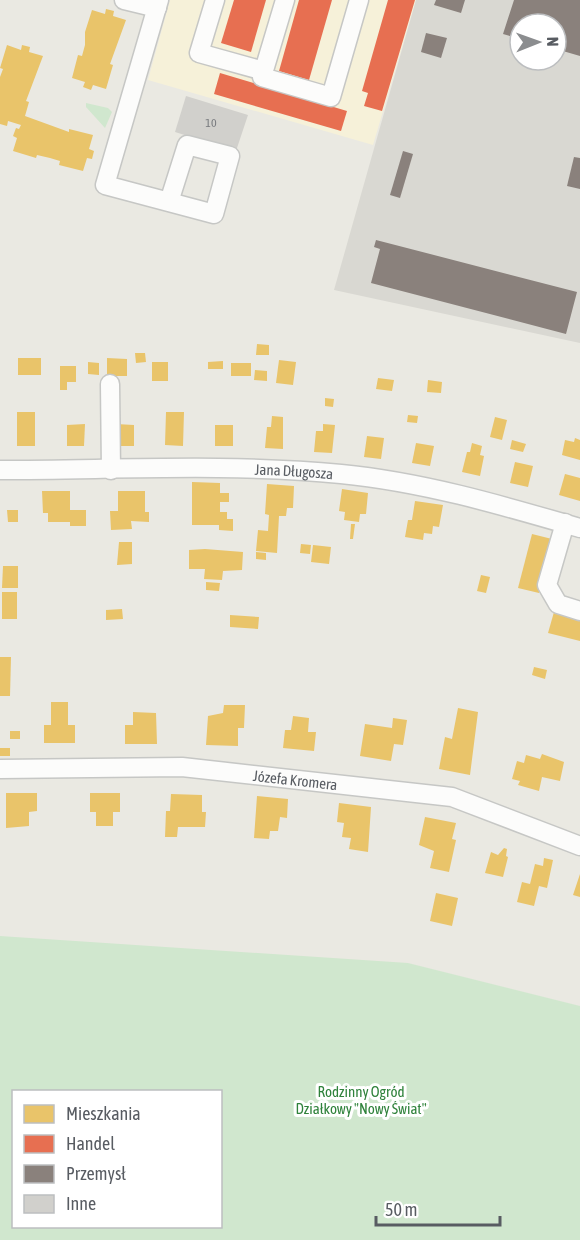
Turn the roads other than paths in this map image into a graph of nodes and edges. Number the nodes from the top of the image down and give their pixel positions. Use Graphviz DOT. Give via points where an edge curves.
graph roads {
  1 [pos="124,0"];
  2 [pos="215,0"];
  3 [pos="285,0"];
  4 [pos="359,0"];
  5 [pos="158,4"];
  6 [pos="264,71"];
  7 [pos="169,202"];
  8 [pos="110,384"];
  9 [pos="0,470"];
  10 [pos="111,470"];
  11 [pos="572,526"];
  12 [pos="580,611"];
  13 [pos="0,769"];
  14 [pos="580,846"];
  1 -- 5 [label="street"];
  2 -- 6 [label="street" via="199,53"];
  3 -- 6 [label="street"];
  4 -- 6 [label="street" via="331,97 262,76"];
  5 -- 7 [label="street" via="105,185"];
  8 -- 10 [label="street"];
  9 -- 10 [label="street, Jana Długosza"];
  10 -- 11 [label="street, Jana Długosza" via="341,474 438,489"];
  11 -- 12 [label="street" via="547,585 558,604"];
  13 -- 14 [label="street, Józefa Kromera" via="182,767 452,797"];
}
